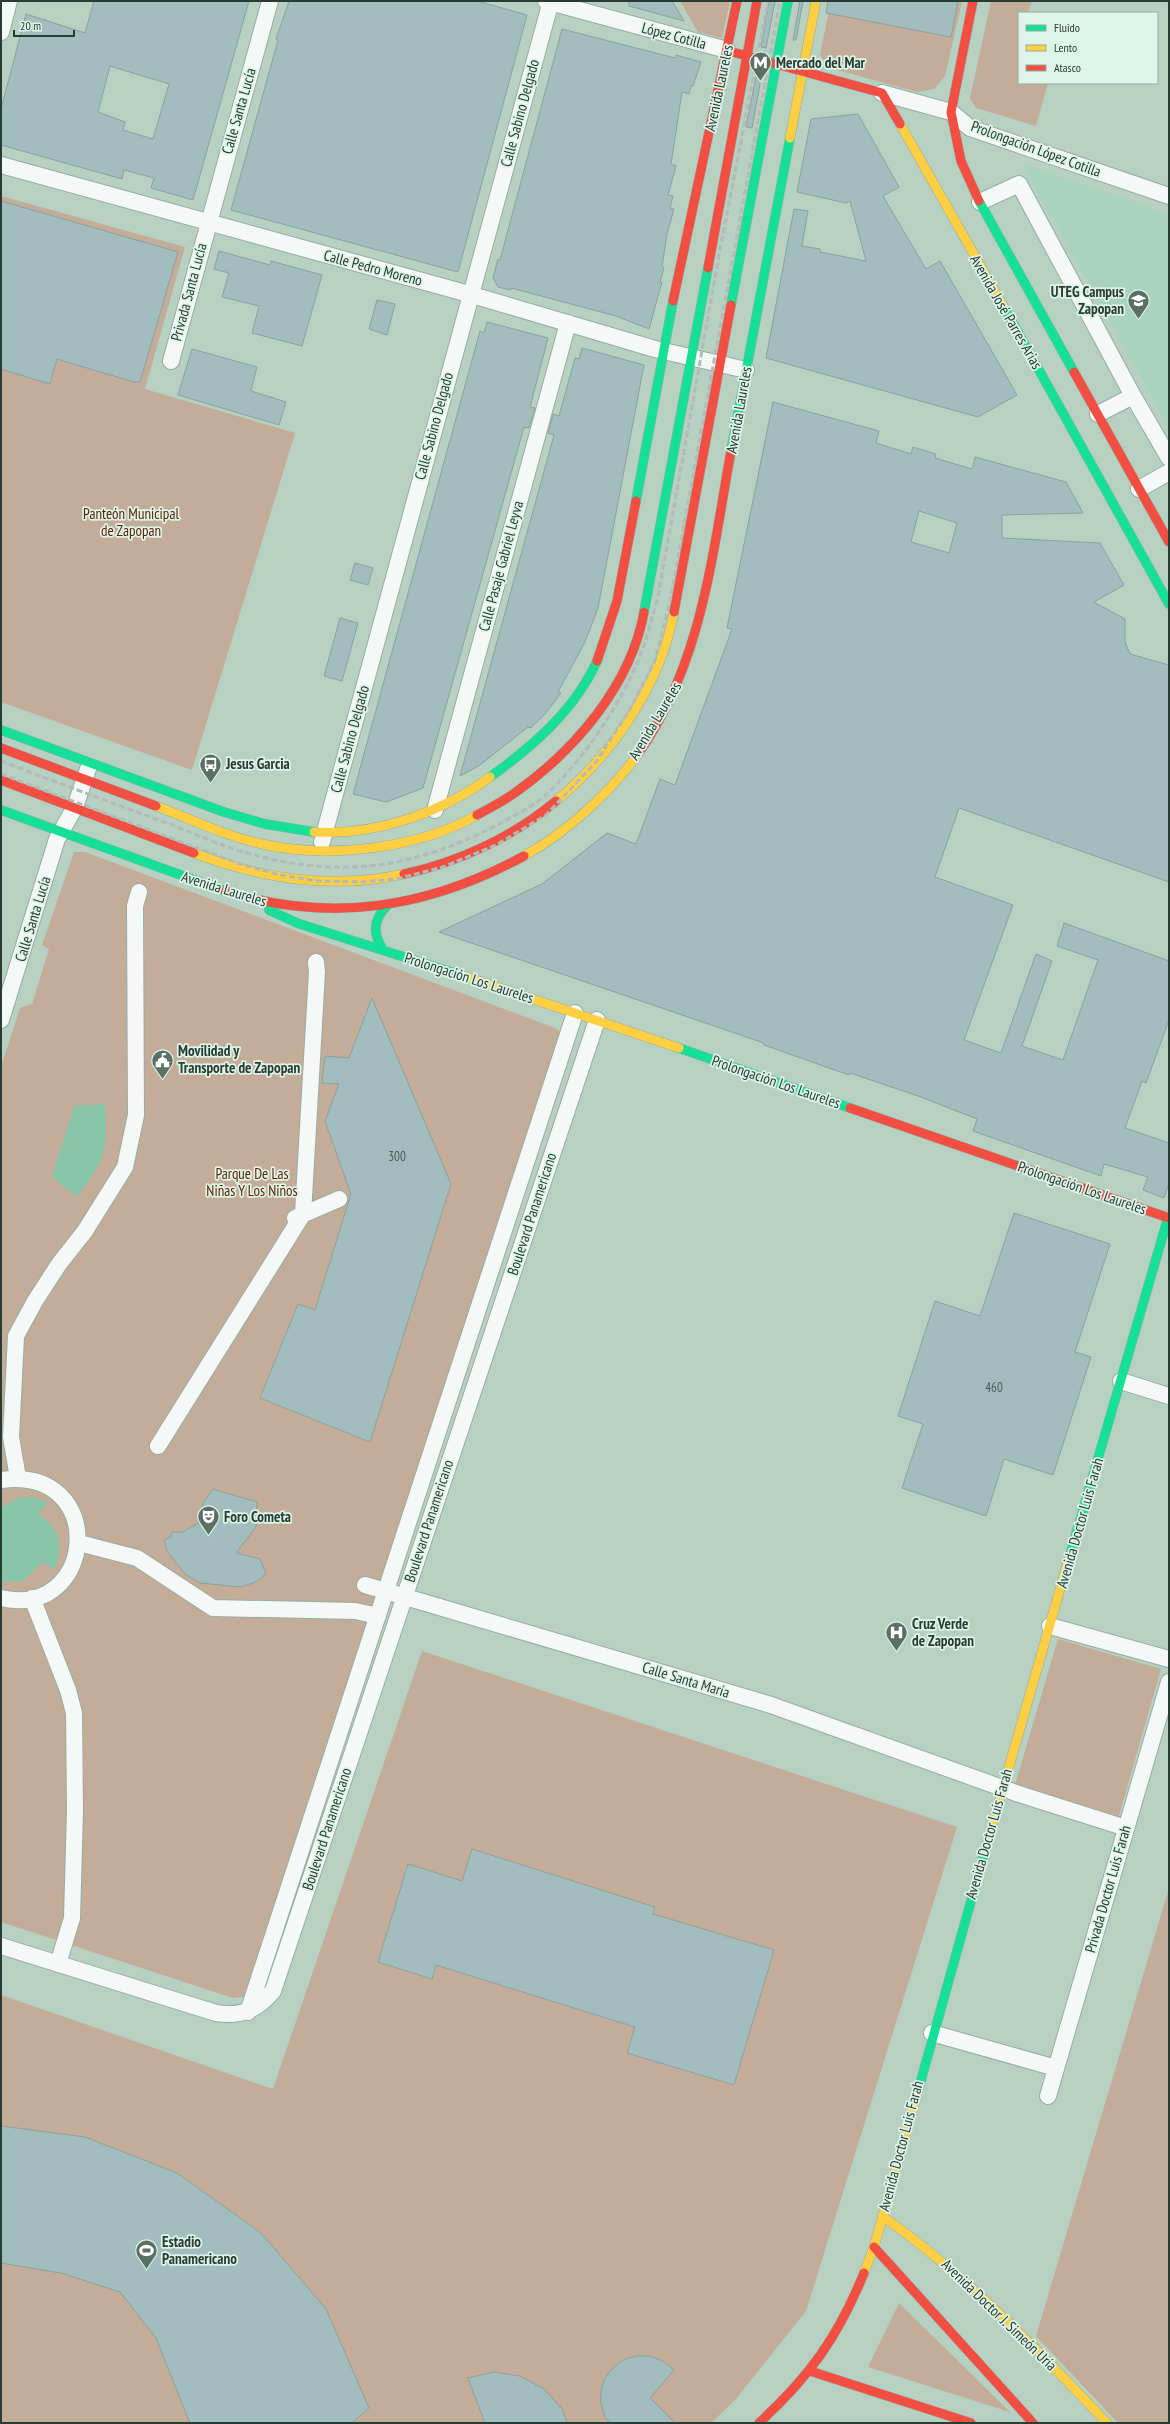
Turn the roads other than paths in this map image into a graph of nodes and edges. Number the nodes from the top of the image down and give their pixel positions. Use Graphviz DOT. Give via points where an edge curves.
graph roads {
  1 [pos="9,1"];
  2 [pos="270,1"];
  3 [pos="549,1"];
  4 [pos="737,1"];
  5 [pos="757,1"];
  6 [pos="788,1"];
  7 [pos="816,1"];
  8 [pos="973,1"];
  9 [pos="1,32"];
  10 [pos="727,50"];
  11 [pos="746,56"];
  12 [pos="775,64"];
  13 [pos="802,71"];
  14 [pos="882,93"];
  15 [pos="951,112"];
  16 [pos="1,165"];
  17 [pos="1169,196"];
  18 [pos="980,202"];
  19 [pos="208,222"];
  20 [pos="470,294"];
  21 [pos="568,323"];
  22 [pos="663,350"];
  23 [pos="691,357"];
  24 [pos="171,362"];
  25 [pos="720,364"];
  26 [pos="746,370"];
  27 [pos="1133,396"];
  28 [pos="1098,414"];
  29 [pos="1169,458"];
  30 [pos="1169,472"];
  31 [pos="1139,489"];
  32 [pos="1169,542"];
  33 [pos="1169,604"];
  34 [pos="1,730"];
  35 [pos="1,748"];
  36 [pos="90,763"];
  37 [pos="81,778"];
  38 [pos="1,780"];
  39 [pos="1,810"];
  40 [pos="435,810"];
  41 [pos="68,815"];
  42 [pos="324,833"];
  43 [pos="320,851"];
  44 [pos="139,892"];
  45 [pos="246,899"];
  46 [pos="388,905"];
  47 [pos="382,948"];
  48 [pos="316,962"];
  49 [pos="575,1013"];
  50 [pos="1,1020"];
  51 [pos="597,1020"];
  52 [pos="339,1199"];
  53 [pos="296,1217"];
  54 [pos="1169,1218"];
  55 [pos="1121,1381"];
  56 [pos="1169,1396"];
  57 [pos="158,1446"];
  58 [pos="18,1478"];
  59 [pos="1,1480"];
  60 [pos="79,1543"];
  61 [pos="365,1585"];
  62 [pos="386,1591"];
  63 [pos="405,1596"];
  64 [pos="1,1598"];
  65 [pos="32,1598"];
  66 [pos="378,1616"];
  67 [pos="1050,1626"];
  68 [pos="1169,1659"];
  69 [pos="1169,1682"];
  70 [pos="1003,1787"];
  71 [pos="1126,1828"];
  72 [pos="1,1946"];
  73 [pos="58,1964"];
  74 [pos="248,2012"];
  75 [pos="932,2034"];
  76 [pos="1056,2068"];
  77 [pos="1048,2096"];
  78 [pos="882,2216"];
  79 [pos="874,2247"];
  80 [pos="810,2371"];
  81 [pos="759,2423"];
  82 [pos="971,2423"];
  83 [pos="1033,2423"];
  84 [pos="1107,2423"];
  1 -- 9 [label="street"];
  2 -- 19 [label="street, Calle Santa Lucía"];
  3 -- 10 [label="street, López Cotilla"];
  3 -- 20 [label="street, Calle Sabino Delgado"];
  4 -- 10 [label="main road, Avenida Laureles"];
  5 -- 11 [label="main road, Avenida Laureles"];
  6 -- 12 [label="main road, Avenida Laureles"];
  7 -- 13 [label="main road, Avenida Laureles"];
  8 -- 15 [label="main road, Avenida José Parres Arias"];
  10 -- 11 [label="main road, López Cotilla"];
  10 -- 22 [label="main road, Avenida Laureles"];
  11 -- 12 [label="main road, López Cotilla"];
  11 -- 23 [label="main road, Avenida Laureles"];
  12 -- 13 [label="main road, López Cotilla"];
  12 -- 25 [label="main road, Avenida Laureles"];
  13 -- 14 [label="main road"];
  13 -- 26 [label="main road, Avenida Laureles"];
  14 -- 15 [label="street, Prolongación López Cotilla"];
  14 -- 33 [label="main road, Avenida José Parres Arias" via="1088,455"];
  15 -- 17 [label="street, Prolongación López Cotilla" via="970,128"];
  15 -- 18 [label="main road, Avenida José Parres Arias" via="961,161"];
  16 -- 19 [label="street, Calle Pedro Moreno"];
  18 -- 27 [label="street" via="1019,184"];
  18 -- 28 [label="main road, Avenida José Parres Arias"];
  19 -- 20 [label="street, Calle Pedro Moreno"];
  19 -- 24 [label="street, Privada Santa Lucía"];
  20 -- 21 [label="street, Calle Pedro Moreno"];
  20 -- 42 [label="street, Calle Sabino Delgado"];
  21 -- 22 [label="street, Calle Pedro Moreno"];
  21 -- 40 [label="street, Calle Pasaje Gabriel Leyva"];
  22 -- 23 [label="street, Calle Pedro Moreno"];
  22 -- 40 [label="main road, Avenida Laureles" via="616,610 593,668 558,718 535,743 500,771"];
  23 -- 25 [label="street, Calle Pedro Moreno"];
  23 -- 43 [label="main road, Avenida Laureles" via="643,617 618,682 601,708 559,758 537,778 494,807 441,832 413,840 358,850"];
  25 -- 26 [label="street, Calle Pedro Moreno"];
  25 -- 41 [label="main road, Avenida Laureles" via="673,618 653,676 618,736 597,762 534,818 503,837 439,866 386,879 333,882 281,878 226,865"];
  26 -- 46 [label="main road, Avenida Laureles" via="699,624 677,688 640,752 592,805 549,840 516,861 448,892"];
  27 -- 28 [label="street"];
  27 -- 29 [label="street"];
  28 -- 31 [label="main road, Avenida José Parres Arias"];
  30 -- 31 [label="street"];
  31 -- 32 [label="main road, Avenida José Parres Arias"];
  34 -- 36 [label="main road, Avenida Laureles"];
  35 -- 37 [label="main road, Avenida Laureles"];
  36 -- 37 [label="street, Calle Santa Lucía"];
  36 -- 42 [label="main road, Avenida Laureles" via="232,815 294,830"];
  37 -- 41 [label="street, Calle Santa Lucía"];
  37 -- 43 [label="main road, Avenida Laureles" via="250,841 298,850"];
  38 -- 41 [label="main road, Avenida Laureles"];
  39 -- 41 [label="main road, Avenida Laureles"];
  40 -- 42 [label="main road, Avenida Laureles" via="384,825"];
  41 -- 45 [label="main road, Avenida Laureles"];
  41 -- 50 [label="street, Calle Santa Lucía" via="57,839"];
  42 -- 43 [label="street, Calle Sabino Delgado"];
  44 -- 58 [label="street" via="135,906 136,1115 125,1168 85,1230 59,1264 16,1336 11,1437"];
  45 -- 46 [label="main road, Avenida Laureles" via="305,908"];
  45 -- 47 [label="main road, Prolongación Los Laureles" via="297,923"];
  46 -- 47 [label="main road" via="375,922 375,936"];
  47 -- 49 [label="main road, Prolongación Los Laureles"];
  48 -- 53 [label="street"];
  49 -- 51 [label="main road, Prolongación Los Laureles"];
  49 -- 62 [label="street, Boulevard Panamericano"];
  51 -- 54 [label="main road, Prolongación Los Laureles"];
  51 -- 63 [label="street, Boulevard Panamericano"];
  52 -- 53 [label="street"];
  53 -- 57 [label="street"];
  54 -- 55 [label="main road, Avenida Doctor Luis Farah"];
  55 -- 56 [label="street"];
  55 -- 67 [label="main road, Avenida Doctor Luis Farah"];
  58 -- 59 [label="street"];
  58 -- 60 [label="street" via="43,1483 64,1499 74,1516"];
  60 -- 65 [label="street" via="76,1557 64,1579 46,1594"];
  60 -- 66 [label="street" via="137,1558 213,1608 355,1610"];
  61 -- 62 [label="street, Calle Santa María"];
  62 -- 63 [label="street, Calle Santa María"];
  62 -- 66 [label="street, Boulevard Panamericano"];
  63 -- 70 [label="street, Calle Santa María" via="771,1705"];
  63 -- 74 [label="street, Boulevard Panamericano" via="273,1991 261,2004"];
  64 -- 65 [label="street"];
  65 -- 73 [label="street" via="68,1690 74,1713 76,1810 72,1918"];
  66 -- 74 [label="street, Boulevard Panamericano"];
  67 -- 68 [label="street"];
  67 -- 70 [label="main road, Avenida Doctor Luis Farah"];
  69 -- 71 [label="street, Privada Doctor Luis Farah"];
  70 -- 71 [label="street, Calle Santa María"];
  70 -- 75 [label="main road, Avenida Doctor Luis Farah"];
  71 -- 76 [label="street, Privada Doctor Luis Farah"];
  72 -- 73 [label="street, Boulevard Panamericano"];
  73 -- 74 [label="street, Boulevard Panamericano" via="216,2013 228,2015"];
  75 -- 76 [label="street"];
  75 -- 78 [label="main road, Avenida Doctor Luis Farah"];
  76 -- 77 [label="street, Privada Doctor Luis Farah"];
  78 -- 79 [label="main road, Avenida Doctor Luis Farah"];
  78 -- 84 [label="main road, Avenida Doctor J. Simeón Uría" via="915,2238 948,2265 1017,2328"];
  79 -- 80 [label="main road, Avenida Doctor Luis Farah" via="846,2314 832,2341"];
  79 -- 83 [label="main road"];
  80 -- 81 [label="main road, Avenida Doctor Luis Farah"];
  80 -- 82 [label="main road"];
}
